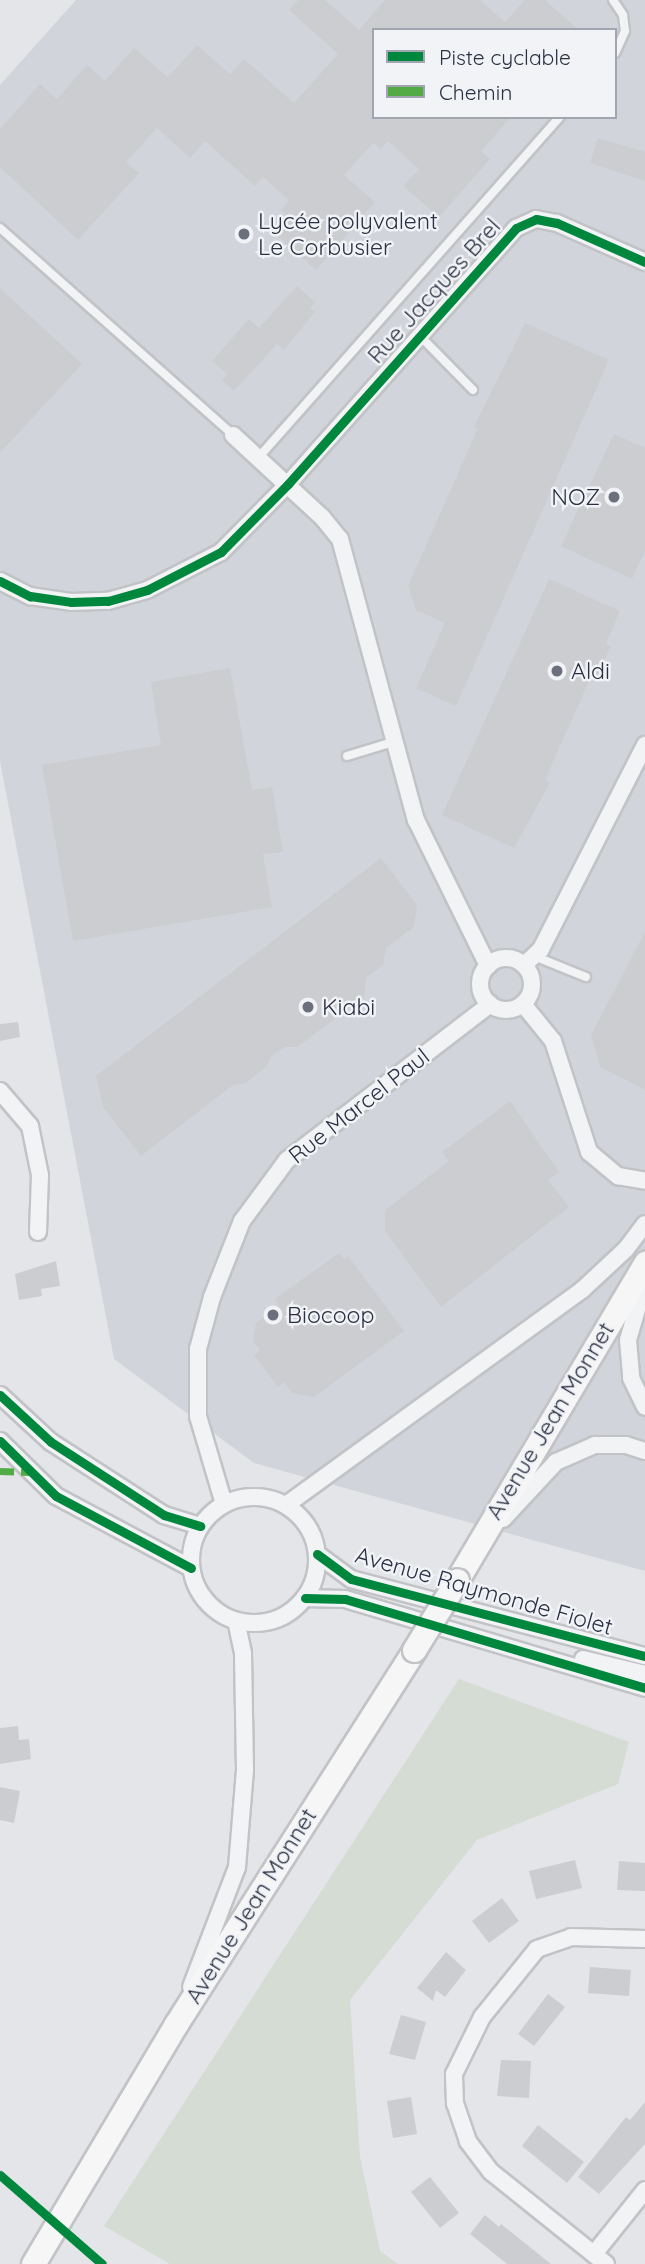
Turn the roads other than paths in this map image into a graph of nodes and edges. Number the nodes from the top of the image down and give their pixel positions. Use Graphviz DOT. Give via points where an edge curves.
graph roads {
  1 [pos="613,0"];
  2 [pos="617,49"];
  3 [pos="558,119"];
  4 [pos="0,228"];
  5 [pos="645,262"];
  6 [pos="419,335"];
  7 [pos="473,390"];
  8 [pos="233,435"];
  9 [pos="258,458"];
  10 [pos="288,484"];
  11 [pos="0,581"];
  12 [pos="393,742"];
  13 [pos="645,745"];
  14 [pos="347,756"];
  15 [pos="529,960"];
  16 [pos="488,966"];
  17 [pos="586,978"];
  18 [pos="490,1004"];
  19 [pos="523,1004"];
  20 [pos="0,1091"];
  21 [pos="645,1181"];
  22 [pos="645,1224"];
  23 [pos="38,1232"];
  24 [pos="645,1263"];
  25 [pos="645,1282"];
  26 [pos="0,1395"];
  27 [pos="645,1407"];
  28 [pos="0,1441"];
  29 [pos="645,1451"];
  30 [pos="223,1504"];
  31 [pos="286,1505"];
  32 [pos="201,1526"];
  33 [pos="317,1554"];
  34 [pos="191,1568"];
  35 [pos="457,1580"];
  36 [pos="305,1598"];
  37 [pos="236,1621"];
  38 [pos="515,1650"];
  39 [pos="645,1656"];
  40 [pos="645,1674"];
  41 [pos="645,1688"];
  42 [pos="645,1939"];
  43 [pos="176,2024"];
  44 [pos="645,2190"];
  45 [pos="600,2259"];
  46 [pos="33,2264"];
  1 -- 2 [label="lane" via="623,16 625,31"];
  3 -- 9 [label="lane"];
  4 -- 8 [label="lane"];
  5 -- 6 [label="street, Rue Jacques Brel" via="557,223 536,219 516,228"];
  6 -- 7 [label="lane"];
  6 -- 10 [label="street, Rue Jacques Brel"];
  8 -- 9 [label="street"];
  9 -- 10 [label="street"];
  10 -- 11 [label="street, Rue Jacques Brel" via="221,552 147,590 108,601 71,603 30,596"];
  10 -- 12 [label="street" via="340,540"];
  12 -- 14 [label="lane"];
  12 -- 16 [label="street" via="416,820"];
  13 -- 15 [label="street" via="572,893"];
  15 -- 16 [label="street" via="502,958"];
  15 -- 17 [label="lane"];
  15 -- 19 [label="street" via="532,980"];
  16 -- 18 [label="street" via="480,985"];
  18 -- 19 [label="street" via="506,1010"];
  18 -- 30 [label="street, Rue Marcel Paul" via="287,1160 242,1221 212,1297 198,1349 198,1416"];
  19 -- 21 [label="street" via="553,1041 589,1152 618,1175"];
  20 -- 23 [label="street" via="30,1126 40,1175"];
  22 -- 31 [label="street" via="626,1249 582,1290"];
  24 -- 35 [label="main road, Avenue Jean Monnet"];
  25 -- 27 [label="street" via="628,1340 631,1378"];
  26 -- 32 [label="street" via="63,1449 164,1515"];
  28 -- 34 [label="street" via="56,1496"];
  29 -- 35 [label="street" via="626,1445 595,1445 556,1462 522,1495"];
  30 -- 31 [label="street" via="254,1496"];
  30 -- 32 [label="street"];
  31 -- 33 [label="street" via="307,1525"];
  32 -- 34 [label="street" via="194,1539"];
  33 -- 36 [label="street" via="315,1577"];
  33 -- 39 [label="street, Avenue Raymonde Fiolet" via="351,1578"];
  34 -- 37 [label="street" via="206,1601"];
  35 -- 43 [label="main road, Avenue Jean Monnet, bridge"];
  36 -- 37 [label="street" via="275,1620"];
  36 -- 38 [label="street, Avenue Raymonde Fiolet" via="345,1599"];
  37 -- 43 [label="street" via="243,1653 245,1769 237,1867"];
  38 -- 40 [label="street" via="559,1653"];
  38 -- 41 [label="street, Avenue Raymonde Fiolet"];
  42 -- 45 [label="street" via="570,1937 537,1949 482,2017 454,2074 455,2104 468,2141 491,2172"];
  43 -- 46 [label="main road, Avenue Jean Monnet"];
  44 -- 45 [label="street"];
}
